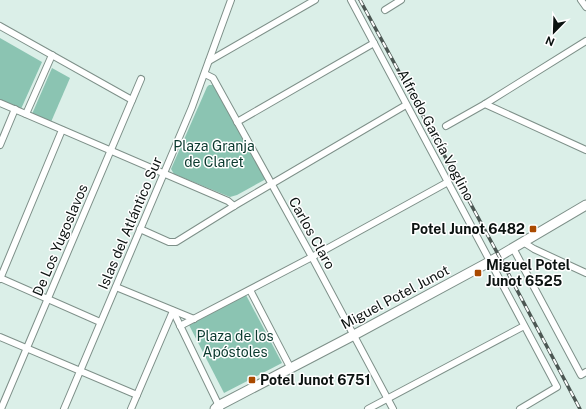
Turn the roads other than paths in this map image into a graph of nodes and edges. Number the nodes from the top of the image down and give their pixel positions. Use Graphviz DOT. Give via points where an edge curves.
graph roads {
  1 [pos="231,0"];
  2 [pos="315,0"];
  3 [pos="351,0"];
  4 [pos="401,0"];
  5 [pos="581,0"];
  6 [pos="586,8"];
  7 [pos="385,10"];
  8 [pos="0,26"];
  9 [pos="586,41"];
  10 [pos="374,43"];
  11 [pos="52,55"];
  12 [pos="209,62"];
  13 [pos="205,74"];
  14 [pos="141,80"];
  15 [pos="132,100"];
  16 [pos="0,103"];
  17 [pos="485,104"];
  18 [pos="406,105"];
  19 [pos="15,110"];
  20 [pos="26,114"];
  21 [pos="237,122"];
  22 [pos="446,126"];
  23 [pos="62,130"];
  24 [pos="0,145"];
  25 [pos="586,150"];
  26 [pos="110,151"];
  27 [pos="164,174"];
  28 [pos="448,182"];
  29 [pos="271,184"];
  30 [pos="586,205"];
  31 [pos="234,206"];
  32 [pos="140,229"];
  33 [pos="523,242"];
  34 [pos="513,248"];
  35 [pos="312,257"];
  36 [pos="491,261"];
  37 [pos="586,273"];
  38 [pos="0,278"];
  39 [pos="116,287"];
  40 [pos="250,290"];
  41 [pos="48,299"];
  42 [pos="172,311"];
  43 [pos="194,319"];
  44 [pos="100,322"];
  45 [pos="180,326"];
  46 [pos="524,326"];
  47 [pos="354,335"];
  48 [pos="0,337"];
  49 [pos="27,348"];
  50 [pos="290,368"];
  51 [pos="80,371"];
  52 [pos="583,373"];
  53 [pos="137,395"];
  54 [pos="387,399"];
  55 [pos="218,408"];
  56 [pos="1,409"];
  57 [pos="64,409"];
  58 [pos="131,409"];
  59 [pos="368,409"];
  60 [pos="393,409"];
  61 [pos="520,409"];
  1 -- 12 [label="street, Islas del Atlántico Sur"];
  2 -- 12 [label="street"];
  3 -- 10 [label="street, Alfredo García Voglino"];
  4 -- 7 [label="street"];
  5 -- 6 [label="street"];
  8 -- 11 [label="street"];
  9 -- 17 [label="street"];
  10 -- 18 [label="street, Alfredo García Voglino"];
  10 -- 21 [label="street"];
  11 -- 15 [label="street"];
  11 -- 20 [label="street"];
  12 -- 13 [label="street, Islas del Atlántico Sur"];
  13 -- 21 [label="street, Carlos Claro" via="213,78"];
  13 -- 27 [label="street, Islas del Atlántico Sur"];
  14 -- 15 [label="street, De Los Yugoslavos"];
  15 -- 26 [label="street, De Los Yugoslavos"];
  16 -- 19 [label="street"];
  17 -- 22 [label="street"];
  17 -- 25 [label="street"];
  18 -- 28 [label="street, Alfredo García Voglino"];
  18 -- 29 [label="street"];
  19 -- 20 [label="street"];
  19 -- 24 [label="street"];
  20 -- 23 [label="street"];
  21 -- 29 [label="street, Carlos Claro"];
  23 -- 26 [label="street"];
  23 -- 38 [label="street"];
  26 -- 27 [label="street"];
  26 -- 41 [label="street, De Los Yugoslavos"];
  27 -- 31 [label="street" via="228,201"];
  27 -- 32 [label="street, Islas del Atlántico Sur"];
  28 -- 35 [label="street"];
  28 -- 36 [label="street, Alfredo García Voglino"];
  29 -- 31 [label="street"];
  29 -- 35 [label="street, Carlos Claro"];
  30 -- 33 [label="main road, Miguel Potel Junot"];
  31 -- 32 [label="street" via="176,242 169,242"];
  32 -- 39 [label="street, Islas del Atlántico Sur"];
  33 -- 34 [label="main road, Miguel Potel Junot"];
  33 -- 37 [label="street"];
  34 -- 36 [label="main road, Miguel Potel Junot"];
  34 -- 52 [label="street"];
  35 -- 40 [label="street"];
  35 -- 47 [label="street, Carlos Claro"];
  36 -- 46 [label="street, Alfredo García Voglino"];
  36 -- 47 [label="main road, Miguel Potel Junot"];
  38 -- 41 [label="street"];
  39 -- 42 [label="street"];
  39 -- 44 [label="street, Islas del Atlántico Sur"];
  40 -- 43 [label="street"];
  40 -- 50 [label="street"];
  41 -- 44 [label="street"];
  41 -- 49 [label="street, De Los Yugoslavos"];
  42 -- 43 [label="street"];
  42 -- 45 [label="street"];
  42 -- 53 [label="street"];
  43 -- 45 [label="street"];
  44 -- 51 [label="street, Islas del Atlántico Sur"];
  45 -- 55 [label="street"];
  46 -- 54 [label="street"];
  46 -- 61 [label="street, Alfredo García Voglino" via="557,387"];
  47 -- 50 [label="main road, Miguel Potel Junot"];
  47 -- 54 [label="street, Carlos Claro"];
  48 -- 49 [label="street"];
  49 -- 51 [label="street"];
  49 -- 56 [label="street, De Los Yugoslavos"];
  50 -- 55 [label="main road, Miguel Potel Junot"];
  51 -- 53 [label="street"];
  51 -- 57 [label="street, Islas del Atlántico Sur"];
  53 -- 58 [label="street"];
  54 -- 59 [label="street"];
  54 -- 60 [label="street, Carlos Claro"];
}
